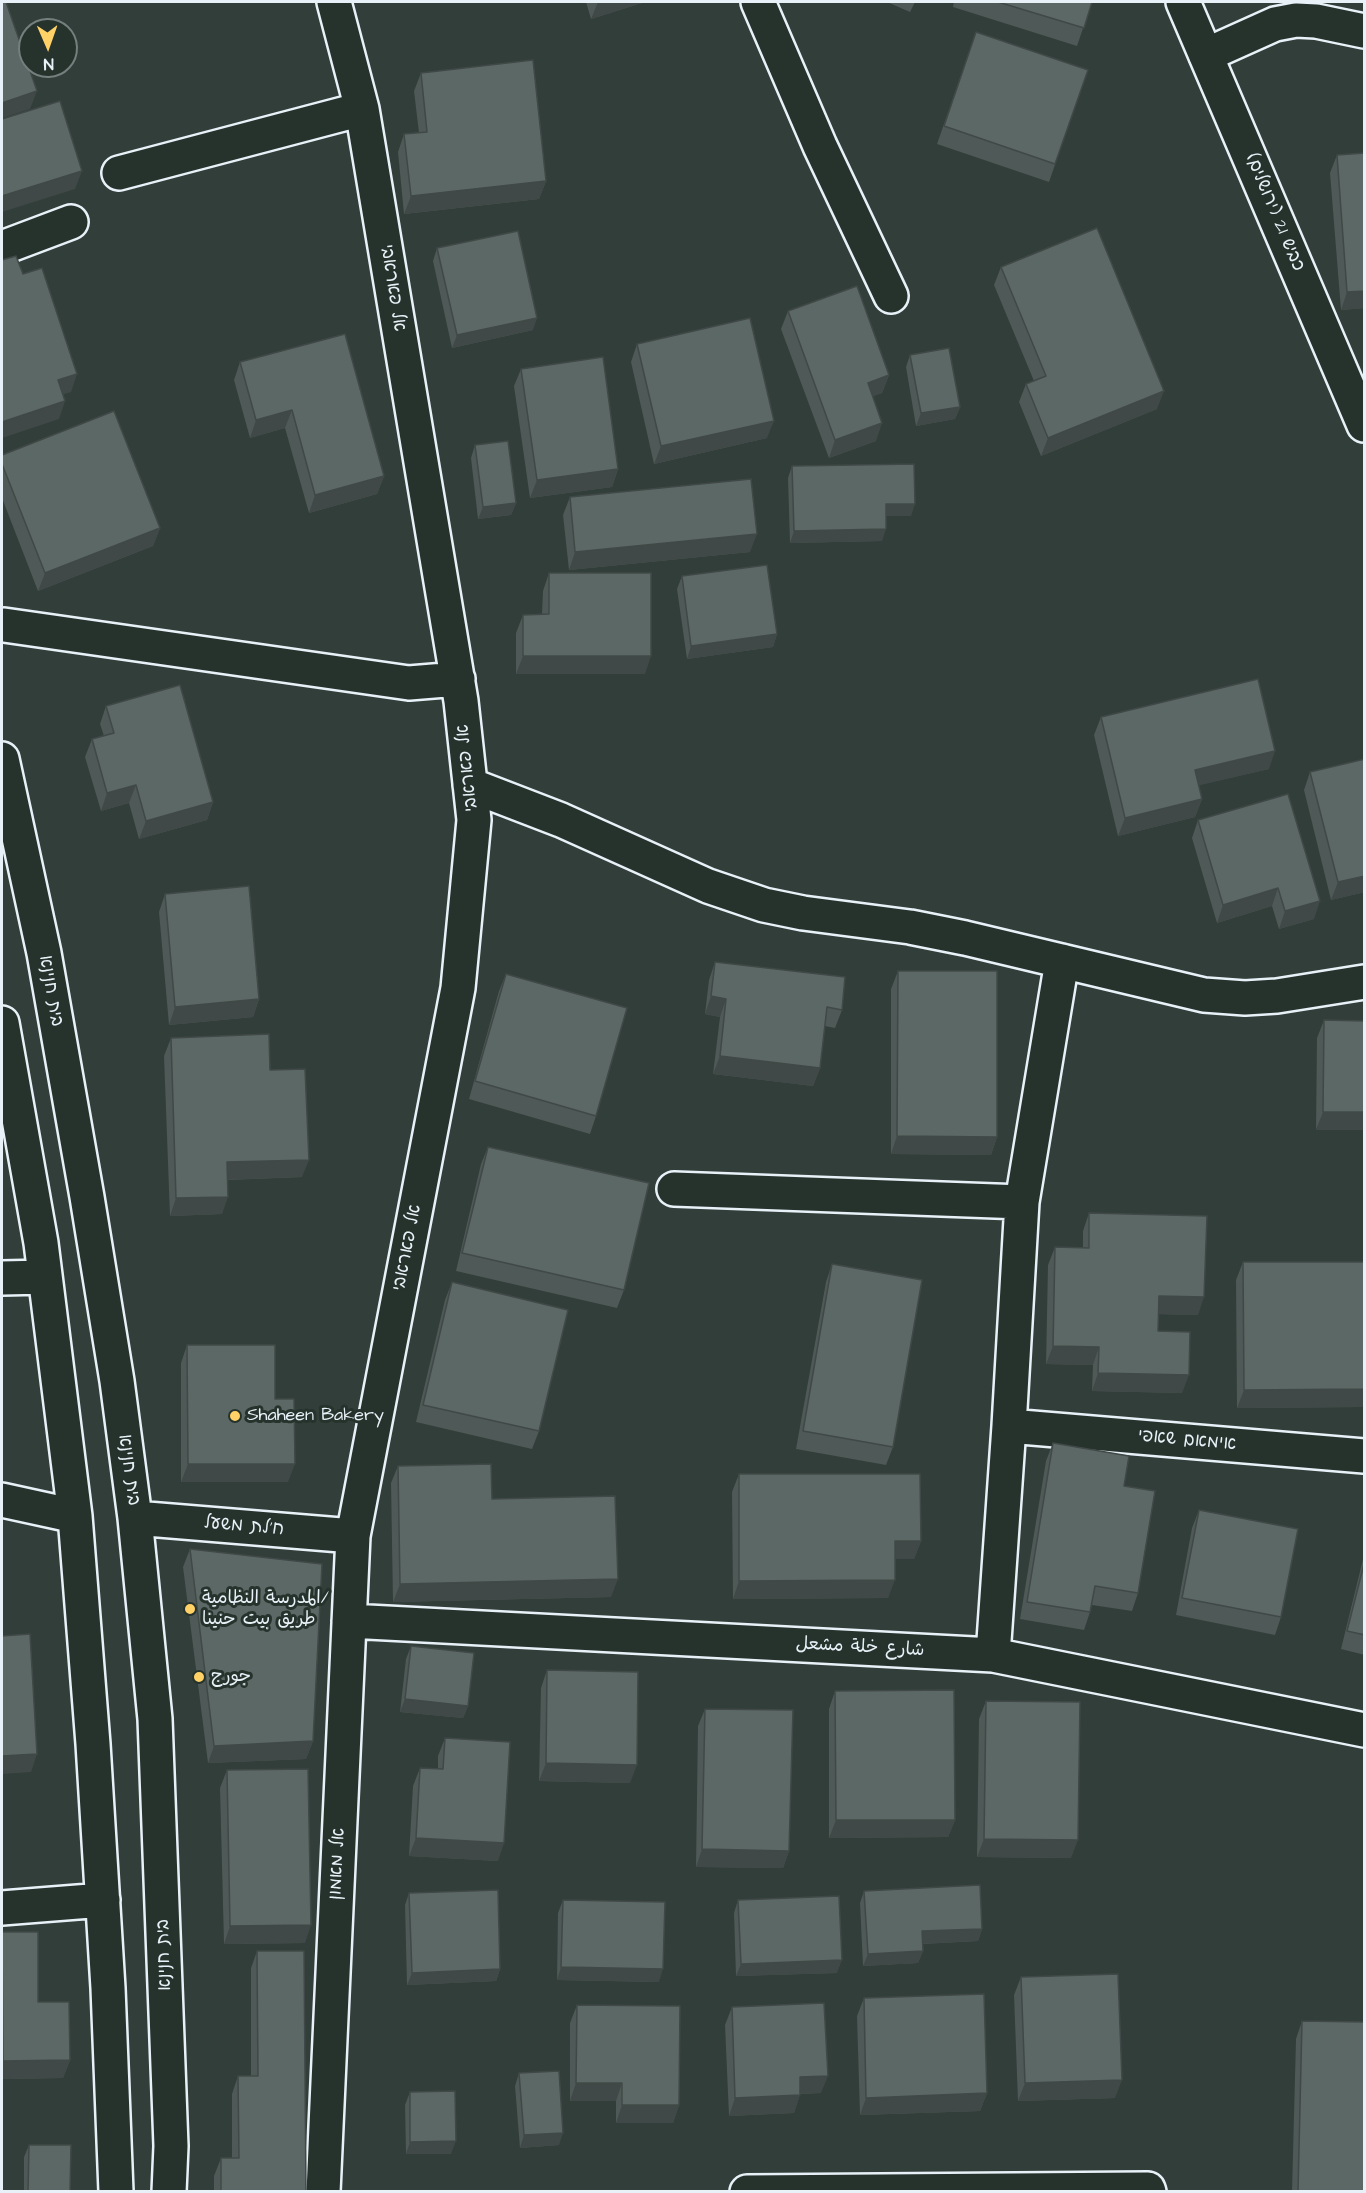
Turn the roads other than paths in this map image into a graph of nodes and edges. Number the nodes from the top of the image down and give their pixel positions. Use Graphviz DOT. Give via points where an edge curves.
graph roads {
  1 [pos="333,2"];
  2 [pos="758,2"];
  3 [pos="1183,2"];
  4 [pos="1346,19"];
  5 [pos="1206,54"];
  6 [pos="362,109"];
  7 [pos="119,173"];
  8 [pos="71,222"];
  9 [pos="2,248"];
  10 [pos="891,296"];
  11 [pos="1365,425"];
  12 [pos="2,629"];
  13 [pos="458,679"];
  14 [pos="2,759"];
  15 [pos="470,784"];
  16 [pos="1062,961"];
  17 [pos="1365,982"];
  18 [pos="2,1023"];
  19 [pos="674,1189"];
  20 [pos="1022,1202"];
  21 [pos="45,1277"];
  22 [pos="2,1278"];
  23 [pos="1009,1426"];
  24 [pos="1365,1456"];
  25 [pos="2,1500"];
  26 [pos="75,1516"];
  27 [pos="135,1518"];
  28 [pos="353,1536"];
  29 [pos="349,1621"];
  30 [pos="993,1655"];
  31 [pos="1365,1731"];
  32 [pos="103,1900"];
  33 [pos="2,1908"];
  34 [pos="116,2192"];
  35 [pos="169,2192"];
  36 [pos="323,2192"];
  37 [pos="747,2192"];
  38 [pos="1149,2192"];
  1 -- 6 [label="street, אל פאראבי"];
  2 -- 10 [label="street"];
  3 -- 5 [label="street, כביש 21 (ירושלים)"];
  4 -- 5 [label="street" via="1275,24"];
  5 -- 11 [label="street, כביש 21 (ירושלים)"];
  6 -- 7 [label="street"];
  6 -- 13 [label="street, אל פאראבי"];
  8 -- 9 [label="street"];
  12 -- 13 [label="street" via="409,683"];
  13 -- 15 [label="street, אל פאראבי"];
  14 -- 27 [label="street, בית חנינא" via="44,953 83,1174"];
  15 -- 16 [label="street" via="735,896 803,913 910,927"];
  15 -- 28 [label="street, אל פאראבי" via="474,820 458,988"];
  16 -- 17 [label="street" via="1214,996 1277,996"];
  16 -- 20 [label="street"];
  18 -- 21 [label="street"];
  19 -- 20 [label="street"];
  20 -- 23 [label="street"];
  21 -- 22 [label="street"];
  21 -- 26 [label="street"];
  23 -- 24 [label="street, אימאם שאפי"];
  23 -- 30 [label="street"];
  25 -- 26 [label="street"];
  26 -- 32 [label="street"];
  27 -- 28 [label="street, ח'לת משעל"];
  27 -- 35 [label="street, בית חנינא" via="155,1719 171,2146"];
  28 -- 29 [label="street, אל מאמון"];
  29 -- 30 [label="street, شارع خلة مشعل"];
  29 -- 36 [label="street, אל מאמון"];
  30 -- 31 [label="street, شارع خلة مشعل"];
  32 -- 33 [label="street"];
  32 -- 34 [label="street"];
  37 -- 38 [label="street"];
}
